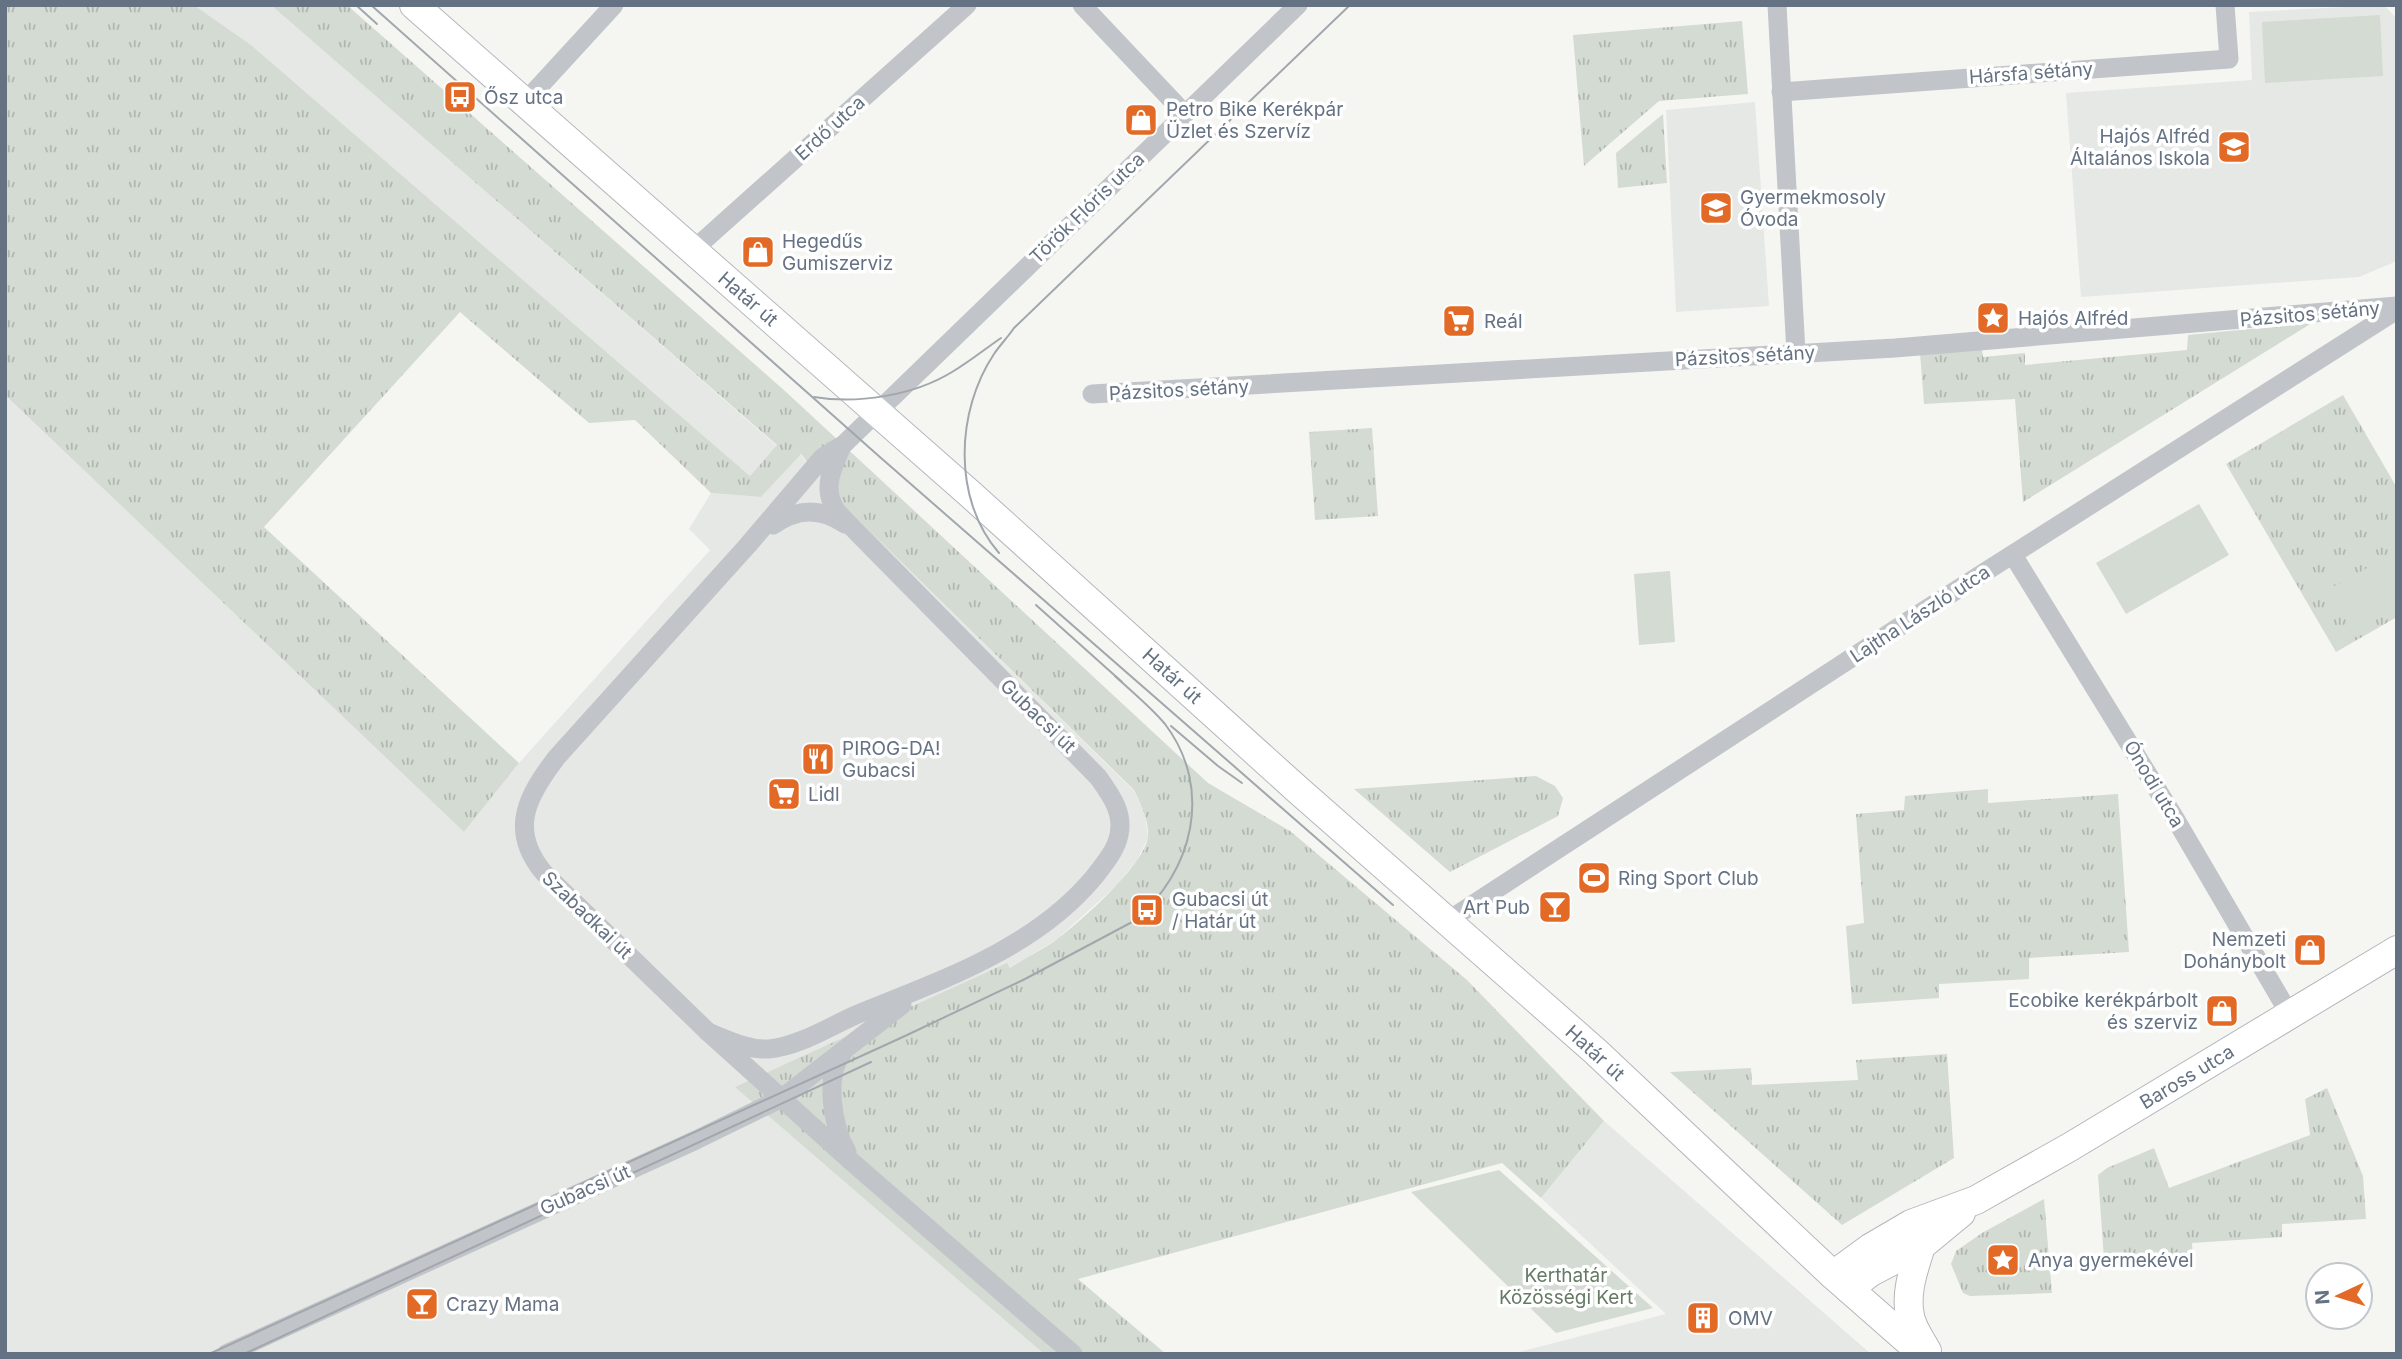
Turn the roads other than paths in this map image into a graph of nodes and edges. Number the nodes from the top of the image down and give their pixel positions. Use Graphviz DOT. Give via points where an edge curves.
graph roads {
  1 [pos="414,5"];
  2 [pos="614,5"];
  3 [pos="967,5"];
  4 [pos="1082,5"];
  5 [pos="1298,5"];
  6 [pos="1777,5"];
  7 [pos="2225,5"];
  8 [pos="1781,92"];
  9 [pos="524,103"];
  10 [pos="1184,113"];
  11 [pos="692,251"];
  12 [pos="2397,308"];
  13 [pos="1796,353"];
  14 [pos="1092,394"];
  15 [pos="877,413"];
  16 [pos="842,446"];
  17 [pos="852,528"];
  18 [pos="757,536"];
  19 [pos="2013,555"];
  20 [pos="1446,922"];
  21 [pos="2397,950"];
  22 [pos="923,989"];
  23 [pos="2290,1015"];
  24 [pos="708,1032"];
  25 [pos="852,1042"];
  26 [pos="782,1098"];
  27 [pos="852,1162"];
  28 [pos="1976,1200"];
  29 [pos="1921,1245"];
  30 [pos="1841,1282"];
  31 [pos="226,1354"];
  32 [pos="1073,1354"];
  33 [pos="1925,1354"];
  1 -- 9 [label="main road, Határ út"];
  2 -- 9 [label="street"];
  3 -- 11 [label="street, Erdő utca"];
  4 -- 10 [label="street"];
  5 -- 10 [label="street, Török Flóris utca"];
  6 -- 8 [label="street"];
  7 -- 8 [label="street, Hársfa sétány" via="2229,59"];
  8 -- 13 [label="street"];
  9 -- 11 [label="main road, Határ út"];
  10 -- 15 [label="street, Török Flóris utca"];
  11 -- 15 [label="main road, Határ út"];
  12 -- 13 [label="street, Pázsitos sétány"];
  12 -- 19 [label="street, Lajtha László utca"];
  13 -- 14 [label="street, Pázsitos sétány"];
  15 -- 16 [label="street, Gubacsi út"];
  15 -- 20 [label="main road, Határ út"];
  16 -- 17 [label="street, Gubacsi út" via="829,478 829,497"];
  16 -- 18 [label="street, Szabadkai út" via="823,457"];
  17 -- 18 [label="street, Szabadkai út" via="824,514 801,512"];
  17 -- 22 [label="street, Gubacsi út" via="1077,754 1098,777 1119,813 1120,833 1112,852 1065,908 1015,943"];
  18 -- 24 [label="street, Szabadkai út" via="557,757 537,783 525,819 528,849 544,873"];
  19 -- 20 [label="street, Lajtha László utca"];
  19 -- 23 [label="street, Ónodi utca"];
  20 -- 30 [label="main road, Határ út" via="1595,1051"];
  21 -- 23 [label="main road, Baross utca"];
  22 -- 24 [label="street, Gubacsi út" via="784,1047 754,1048"];
  22 -- 25 [label="street, Gubacsi út"];
  23 -- 28 [label="main road, Baross utca"];
  24 -- 26 [label="street, Szabadkai út"];
  25 -- 26 [label="street, Gubacsi út"];
  25 -- 27 [label="street, Szabadkai út" via="838,1058 832,1096 838,1131"];
  26 -- 27 [label="street, Szabadkai út"];
  26 -- 31 [label="street, Gubacsi út"];
  27 -- 32 [label="street, Szabadkai út"];
  28 -- 29 [label="main road, Baross utca"];
  28 -- 30 [label="main road, Baross utca" via="1911,1224 1870,1248"];
  29 -- 30 [label="main road, Baross utca" via="1871,1272"];
  29 -- 33 [label="main road" via="1908,1297 1910,1318"];
  30 -- 33 [label="main road, Határ út"];
}
